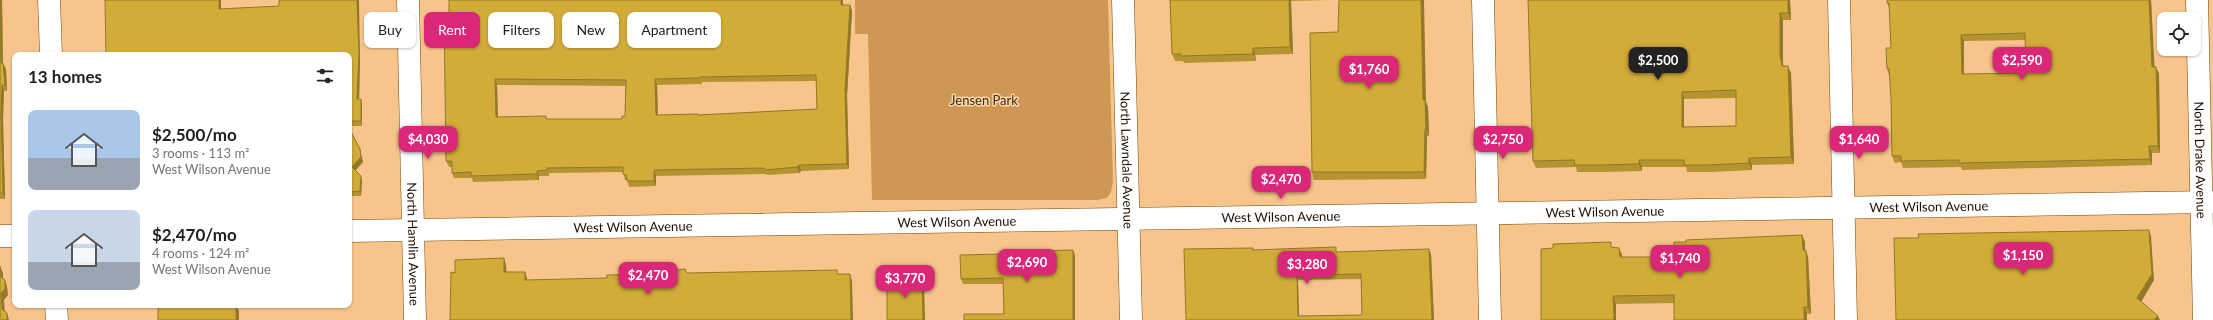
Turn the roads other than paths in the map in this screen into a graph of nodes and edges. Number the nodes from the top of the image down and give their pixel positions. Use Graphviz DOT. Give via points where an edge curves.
graph roads {
  1 [pos="49,0"];
  2 [pos="408,0"];
  3 [pos="1123,0"];
  4 [pos="1483,0"];
  5 [pos="1838,0"];
  6 [pos="2197,0"];
  7 [pos="50,52"];
  8 [pos="2207,202"];
  9 [pos="1843,208"];
  10 [pos="1487,214"];
  11 [pos="1128,219"];
  12 [pos="413,230"];
  13 [pos="352,231"];
  14 [pos="0,236"];
  15 [pos="12,236"];
  16 [pos="56,308"];
  17 [pos="56,320"];
  18 [pos="415,320"];
  19 [pos="1130,320"];
  20 [pos="1490,320"];
  21 [pos="1846,320"];
  22 [pos="2204,320"];
  1 -- 7 [label="street"];
  2 -- 12 [label="street, North Hamlin Avenue"];
  3 -- 11 [label="street, North Lawndale Avenue"];
  4 -- 10 [label="street"];
  5 -- 9 [label="street"];
  6 -- 8 [label="street, North Drake Avenue"];
  8 -- 9 [label="street, West Wilson Avenue"];
  8 -- 22 [label="street, North Drake Avenue"];
  9 -- 10 [label="street, West Wilson Avenue"];
  9 -- 21 [label="street"];
  10 -- 11 [label="street, West Wilson Avenue"];
  10 -- 20 [label="street"];
  11 -- 12 [label="street, West Wilson Avenue"];
  11 -- 19 [label="street, North Lawndale Avenue"];
  12 -- 13 [label="street, West Wilson Avenue"];
  12 -- 18 [label="street, North Hamlin Avenue"];
  14 -- 15 [label="street"];
  16 -- 17 [label="street"];
}
